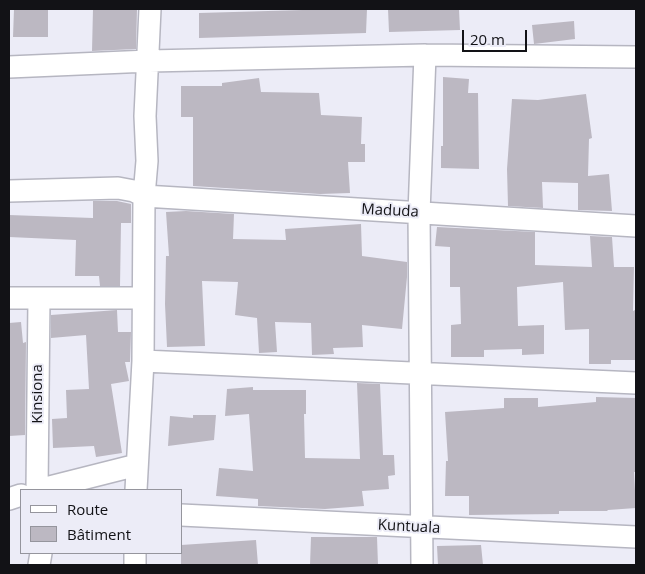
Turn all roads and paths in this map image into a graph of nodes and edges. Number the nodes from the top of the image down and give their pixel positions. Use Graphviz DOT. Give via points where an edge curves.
graph roads {
  1 [pos="150,9"];
  2 [pos="425,56"];
  3 [pos="636,57"];
  4 [pos="149,61"];
  5 [pos="9,67"];
  6 [pos="9,191"];
  7 [pos="144,196"];
  8 [pos="419,213"];
  9 [pos="636,226"];
  10 [pos="9,298"];
  11 [pos="39,298"];
  12 [pos="142,298"];
  13 [pos="143,361"];
  14 [pos="421,373"];
  15 [pos="636,383"];
  16 [pos="137,465"];
  17 [pos="38,489"];
  18 [pos="42,489"];
  19 [pos="136,489"];
  20 [pos="182,515"];
  21 [pos="422,527"];
  22 [pos="636,537"];
  23 [pos="422,565"];
  1 -- 4 [label="street"];
  2 -- 3 [label="street"];
  2 -- 4 [label="street"];
  2 -- 8 [label="street"];
  4 -- 5 [label="street"];
  4 -- 7 [label="street"];
  6 -- 7 [label="street, Maduda" via="118,188"];
  7 -- 8 [label="street, Maduda"];
  7 -- 12 [label="street"];
  8 -- 9 [label="street, Maduda"];
  8 -- 14 [label="street"];
  10 -- 11 [label="street"];
  11 -- 12 [label="street"];
  11 -- 17 [label="street, Kinsiona"];
  12 -- 13 [label="street"];
  13 -- 14 [label="street"];
  13 -- 16 [label="street"];
  14 -- 15 [label="street"];
  14 -- 21 [label="street"];
  16 -- 18 [label="street"];
  16 -- 19 [label="street"];
  20 -- 21 [label="street, Kuntuala"];
  21 -- 22 [label="street, Kuntuala"];
  21 -- 23 [label="street"];
}
